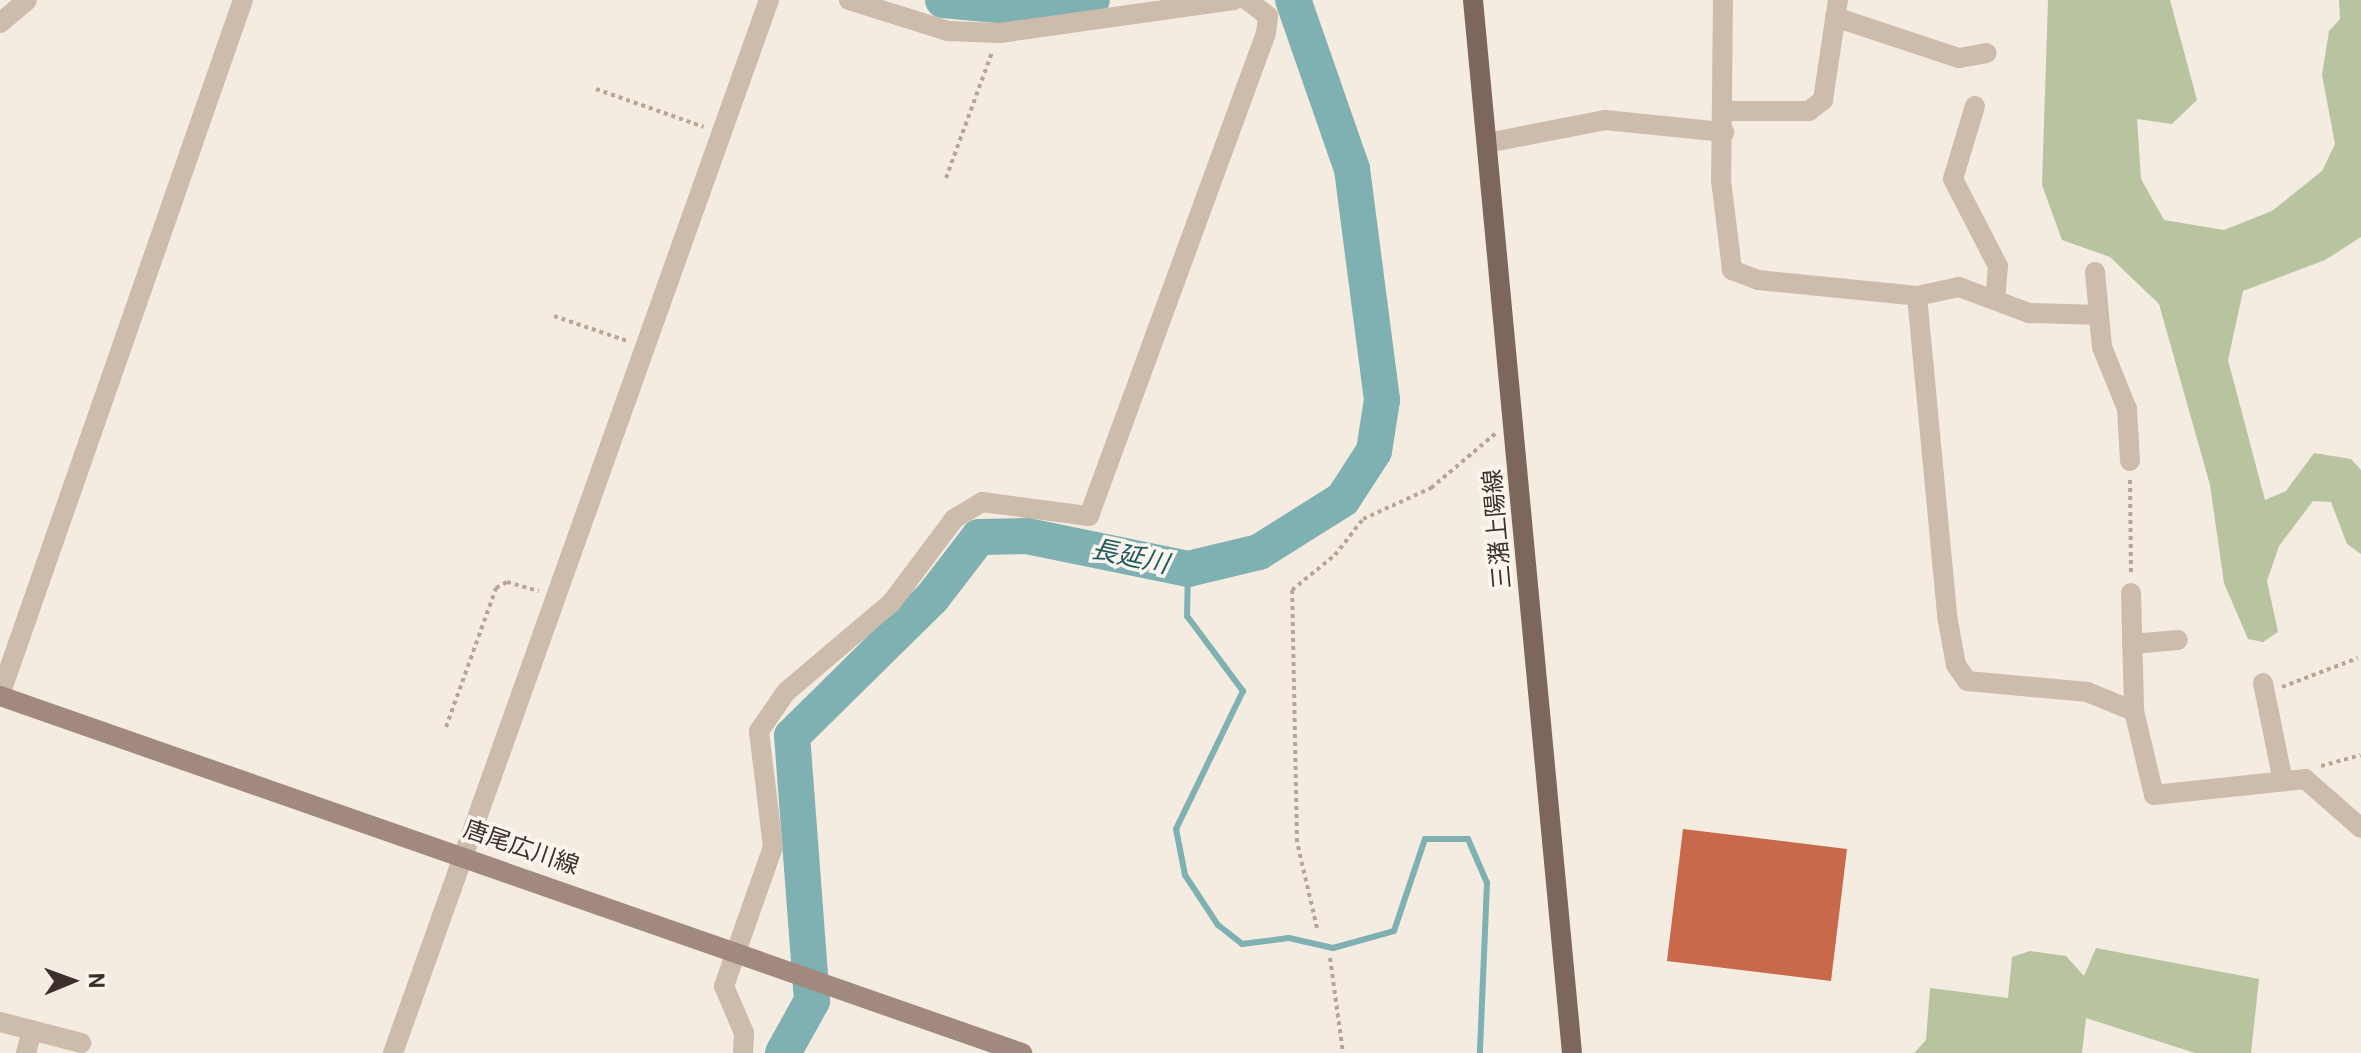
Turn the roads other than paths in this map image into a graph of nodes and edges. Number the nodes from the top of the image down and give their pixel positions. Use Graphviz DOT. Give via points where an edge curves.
graph roads {
  1 [pos="27,0"];
  2 [pos="243,0"];
  3 [pos="769,0"];
  4 [pos="849,0"];
  5 [pos="1234,0"];
  6 [pos="1247,0"];
  7 [pos="1473,0"];
  8 [pos="1723,0"];
  9 [pos="1836,8"];
  10 [pos="0,23"];
  11 [pos="1987,53"];
  12 [pos="1975,106"];
  13 [pos="1724,122"];
  14 [pos="1487,143"];
  15 [pos="2095,272"];
  16 [pos="1917,296"];
  17 [pos="1995,299"];
  18 [pos="2099,315"];
  19 [pos="2130,461"];
  20 [pos="2131,593"];
  21 [pos="2178,640"];
  22 [pos="2132,644"];
  23 [pos="2264,688"];
  24 [pos="0,695"];
  25 [pos="2134,711"];
  26 [pos="2291,780"];
  27 [pos="2361,828"];
  28 [pos="464,855"];
  29 [pos="742,955"];
  30 [pos="0,1022"];
  31 [pos="32,1030"];
  32 [pos="81,1043"];
  33 [pos="1019,1052"];
  34 [pos="26,1053"];
  35 [pos="393,1053"];
  36 [pos="743,1053"];
  37 [pos="1572,1053"];
  1 -- 10 [label="street"];
  2 -- 24 [label="street"];
  3 -- 28 [label="street"];
  4 -- 5 [label="street" via="948,31 994,32"];
  6 -- 29 [label="street" via="1268,16 1266,33 1089,516 1012,505 972,508 954,519 892,602 786,692 759,731 770,785 769,869"];
  7 -- 14 [label="main road, 三潴上陽線"];
  8 -- 13 [label="street"];
  9 -- 11 [label="street" via="1959,58"];
  9 -- 13 [label="street" via="1823,100 1809,111"];
  12 -- 17 [label="street" via="1953,179 1998,266"];
  13 -- 14 [label="street" via="1605,120"];
  13 -- 16 [label="street" via="1721,180 1732,270 1758,280"];
  14 -- 37 [label="main road, 三潴上陽線"];
  15 -- 18 [label="street"];
  16 -- 17 [label="street" via="1959,287"];
  16 -- 25 [label="street" via="1956,665 1967,681 2087,692"];
  17 -- 18 [label="street" via="2029,313"];
  18 -- 19 [label="street" via="2102,347 2127,409"];
  20 -- 22 [label="street"];
  21 -- 22 [label="street"];
  22 -- 25 [label="street"];
  23 -- 26 [label="street"];
  24 -- 28 [label="main road, 唐尾広川線"];
  25 -- 26 [label="street" via="2154,795"];
  26 -- 27 [label="street"];
  28 -- 29 [label="main road, 唐尾広川線"];
  28 -- 35 [label="street"];
  29 -- 33 [label="main road, 唐尾広川線"];
  29 -- 36 [label="street" via="724,986 744,1033"];
  30 -- 31 [label="street"];
  31 -- 32 [label="street"];
  31 -- 34 [label="street"];
}
